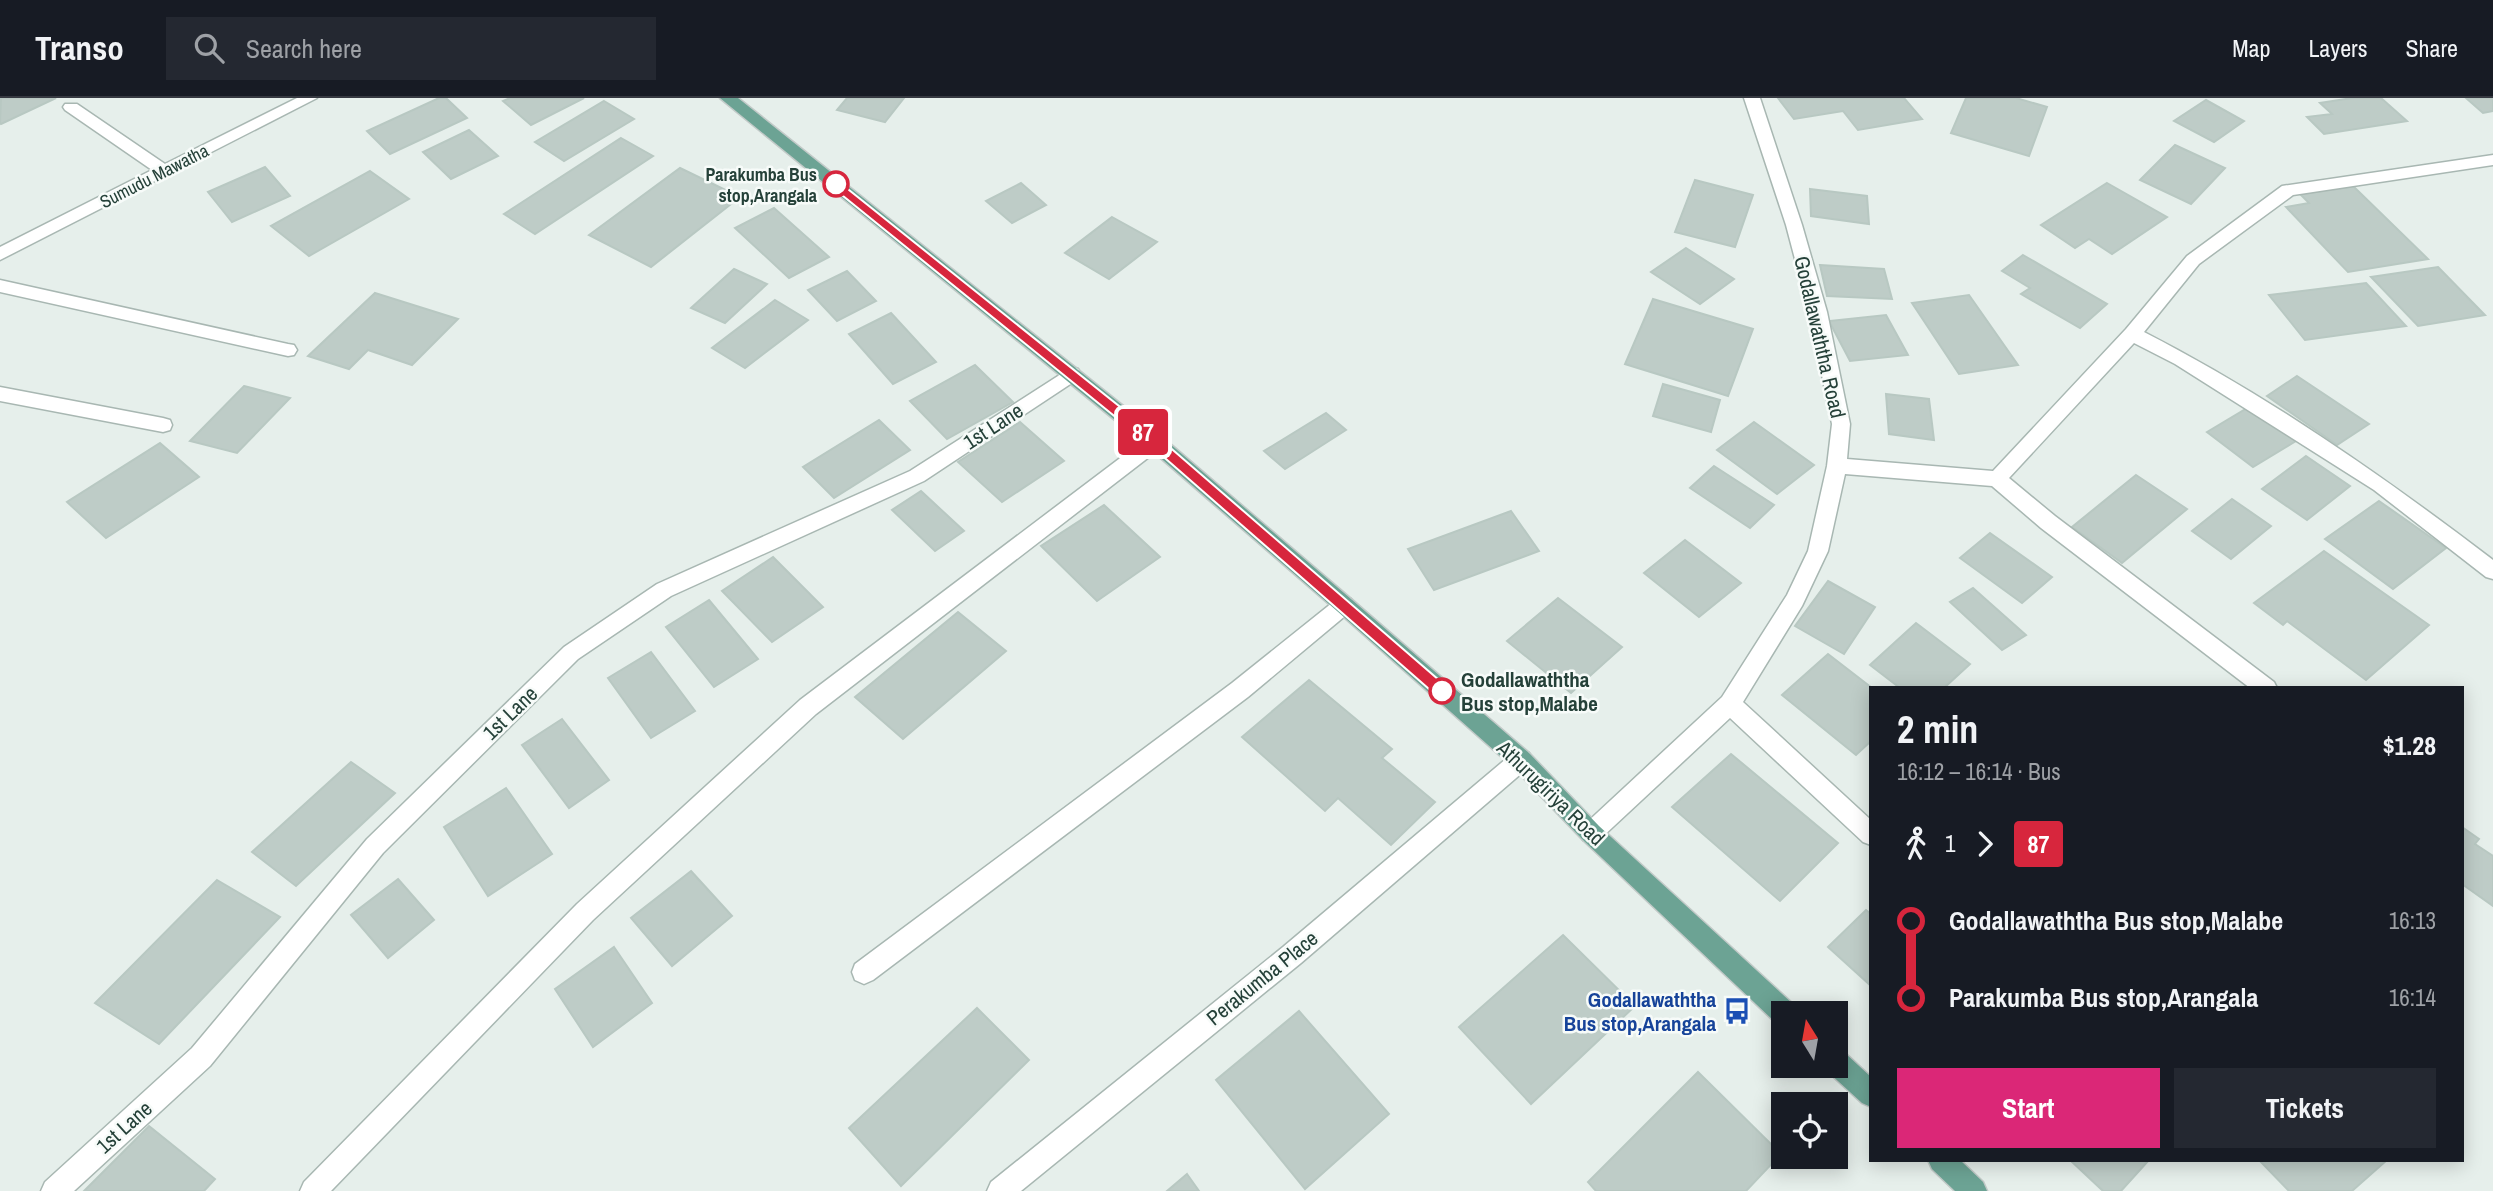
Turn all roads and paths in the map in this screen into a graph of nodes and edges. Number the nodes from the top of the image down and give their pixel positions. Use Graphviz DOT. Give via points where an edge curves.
graph roads {
  1 [pos="309,98"];
  2 [pos="728,98"];
  3 [pos="1752,98"];
  4 [pos="71,107"];
  5 [pos="2493,160"];
  6 [pos="163,170"];
  7 [pos="0,254"];
  8 [pos="0,286"];
  9 [pos="2133,334"];
  10 [pos="288,350"];
  11 [pos="1072,374"];
  12 [pos="0,394"];
  13 [pos="163,425"];
  14 [pos="1155,442"];
  15 [pos="1837,466"];
  16 [pos="1997,479"];
  17 [pos="2493,571"];
  18 [pos="1344,606"];
  19 [pos="2263,686"];
  20 [pos="1730,704"];
  21 [pos="1521,760"];
  22 [pos="1591,832"];
  23 [pos="1869,833"];
  24 [pos="864,972"];
  25 [pos="1771,1001"];
  26 [pos="1848,1073"];
  27 [pos="1869,1092"];
  28 [pos="1943,1162"];
  29 [pos="54,1191"];
  30 [pos="313,1191"];
  31 [pos="1000,1191"];
  32 [pos="1974,1191"];
  1 -- 6 [label="street, Sumudu Mawatha"];
  2 -- 11 [label="main road, Athurugiriya Road"];
  3 -- 15 [label="street, Godallawaththa Road" via="1818,312 1841,424"];
  4 -- 6 [label="street"];
  5 -- 9 [label="street" via="2288,190 2193,260"];
  6 -- 7 [label="street, Sumudu Mawatha"];
  8 -- 10 [label="street"];
  9 -- 16 [label="street"];
  9 -- 17 [label="street" via="2181,359 2381,485"];
  11 -- 14 [label="main road, Athurugiriya Road"];
  11 -- 29 [label="street, 1st Lane" via="917,476 664,590 571,653 374,846 201,1058"];
  12 -- 13 [label="street"];
  14 -- 18 [label="main road, Athurugiriya Road"];
  14 -- 30 [label="street" via="808,706 585,912"];
  15 -- 16 [label="street"];
  15 -- 20 [label="street, Godallawaththa Road" via="1818,551 1796,600"];
  16 -- 19 [label="street"];
  18 -- 21 [label="main road, Athurugiriya Road"];
  18 -- 24 [label="street" via="1241,690"];
  20 -- 22 [label="street, Godallawaththa Road"];
  20 -- 23 [label="street"];
  21 -- 22 [label="main road, Athurugiriya Road"];
  21 -- 31 [label="street, Perakumba Place" via="1292,955"];
  22 -- 25 [label="main road, Athurugiriya Road"];
  26 -- 27 [label="main road"];
  28 -- 32 [label="main road"];
}
